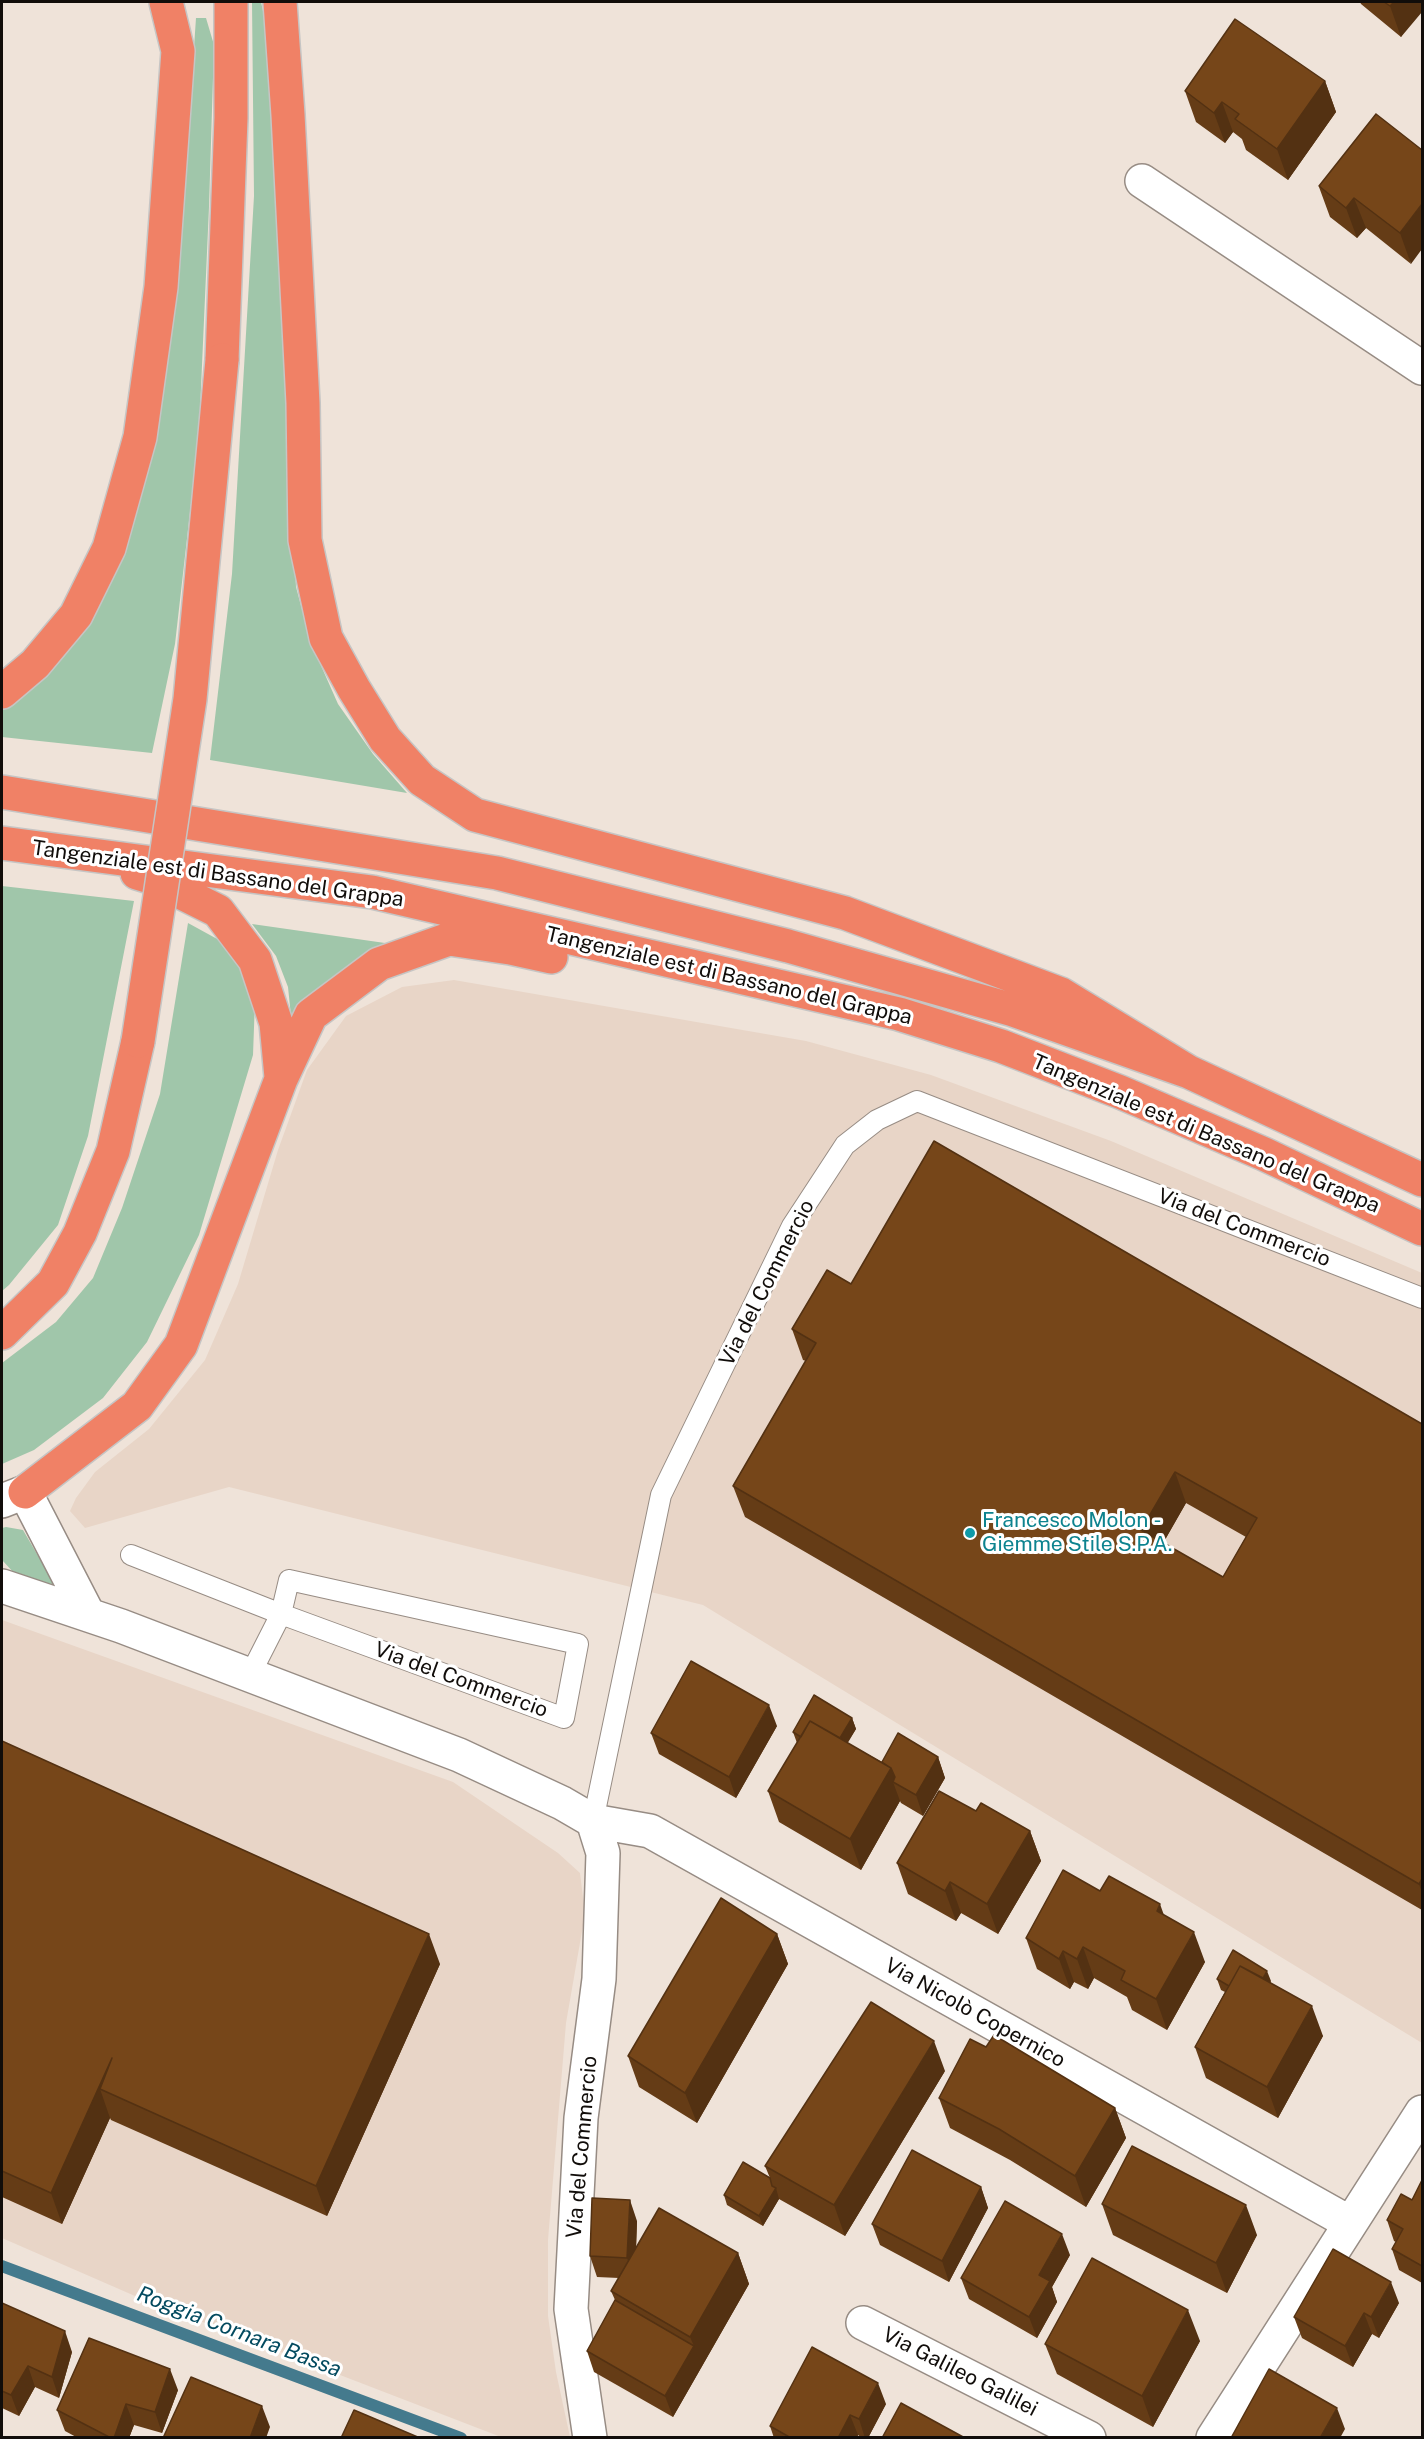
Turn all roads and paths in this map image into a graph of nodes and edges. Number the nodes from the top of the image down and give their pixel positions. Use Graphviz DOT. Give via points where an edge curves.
graph roads {
  1 [pos="166,2"];
  2 [pos="231,2"];
  3 [pos="280,2"];
  4 [pos="1142,181"];
  5 [pos="1422,368"];
  6 [pos="2,692"];
  7 [pos="2,792"];
  8 [pos="2,843"];
  9 [pos="67,852"];
  10 [pos="899,1014"];
  11 [pos="1189,1072"];
  12 [pos="281,1079"];
  13 [pos="1422,1180"];
  14 [pos="1422,1229"];
  15 [pos="1422,1298"];
  16 [pos="2,1333"];
  17 [pos="13,1497"];
  18 [pos="131,1555"];
  19 [pos="2,1586"];
  20 [pos="88,1614"];
  21 [pos="281,1614"];
  22 [pos="250,1675"];
  23 [pos="593,1821"];
  24 [pos="1422,2112"];
  25 [pos="1350,2223"];
  26 [pos="863,2323"];
  27 [pos="590,2438"];
  28 [pos="1089,2438"];
  29 [pos="1213,2438"];
  1 -- 6 [label="highway" via="178,51 161,287 140,437 108,548 76,615 35,664"];
  2 -- 16 [label="highway, bridge" via="222,360 190,699 138,1041 113,1151 80,1233 53,1283"];
  3 -- 11 [label="highway" via="303,403 305,540 326,638 385,740 422,780 475,815 845,913 1061,994"];
  4 -- 5 [label="street"];
  7 -- 11 [label="highway, Tangenziale est di Bassano del Grappa" via="497,873 788,946 1002,1007"];
  8 -- 9 [label="highway, Tangenziale est di Bassano del Grappa"];
  9 -- 10 [label="highway, Tangenziale est di Bassano del Grappa" via="372,892"];
  9 -- 12 [label="highway" via="150,877 218,911 255,960 276,1023"];
  10 -- 12 [label="highway" via="837,1020 510,948 449,939 379,964 310,1015"];
  10 -- 14 [label="highway, Tangenziale est di Bassano del Grappa" via="1001,1046 1120,1092 1264,1154"];
  11 -- 13 [label="highway, Tangenziale est di Bassano del Grappa"];
  12 -- 17 [label="highway" via="182,1345 137,1406"];
  15 -- 23 [label="lane, Via del Commercio" via="917,1101 878,1120 845,1145 792,1226 662,1495"];
  17 -- 20 [label="street"];
  18 -- 21 [label="lane"];
  19 -- 20 [label="street"];
  20 -- 22 [label="street"];
  21 -- 21 [label="lane, Via del Commercio" via="488,1690 564,1719 578,1644 289,1580"];
  21 -- 22 [label="lane"];
  22 -- 23 [label="street" via="459,1755"];
  23 -- 25 [label="street, Via Nicolò Copernico" via="650,1830"];
  23 -- 27 [label="street, Via del Commercio" via="603,1853 599,1979 581,2118 571,2309"];
  24 -- 25 [label="street"];
  25 -- 29 [label="street"];
  26 -- 28 [label="street, Via Galileo Galilei"];
}
